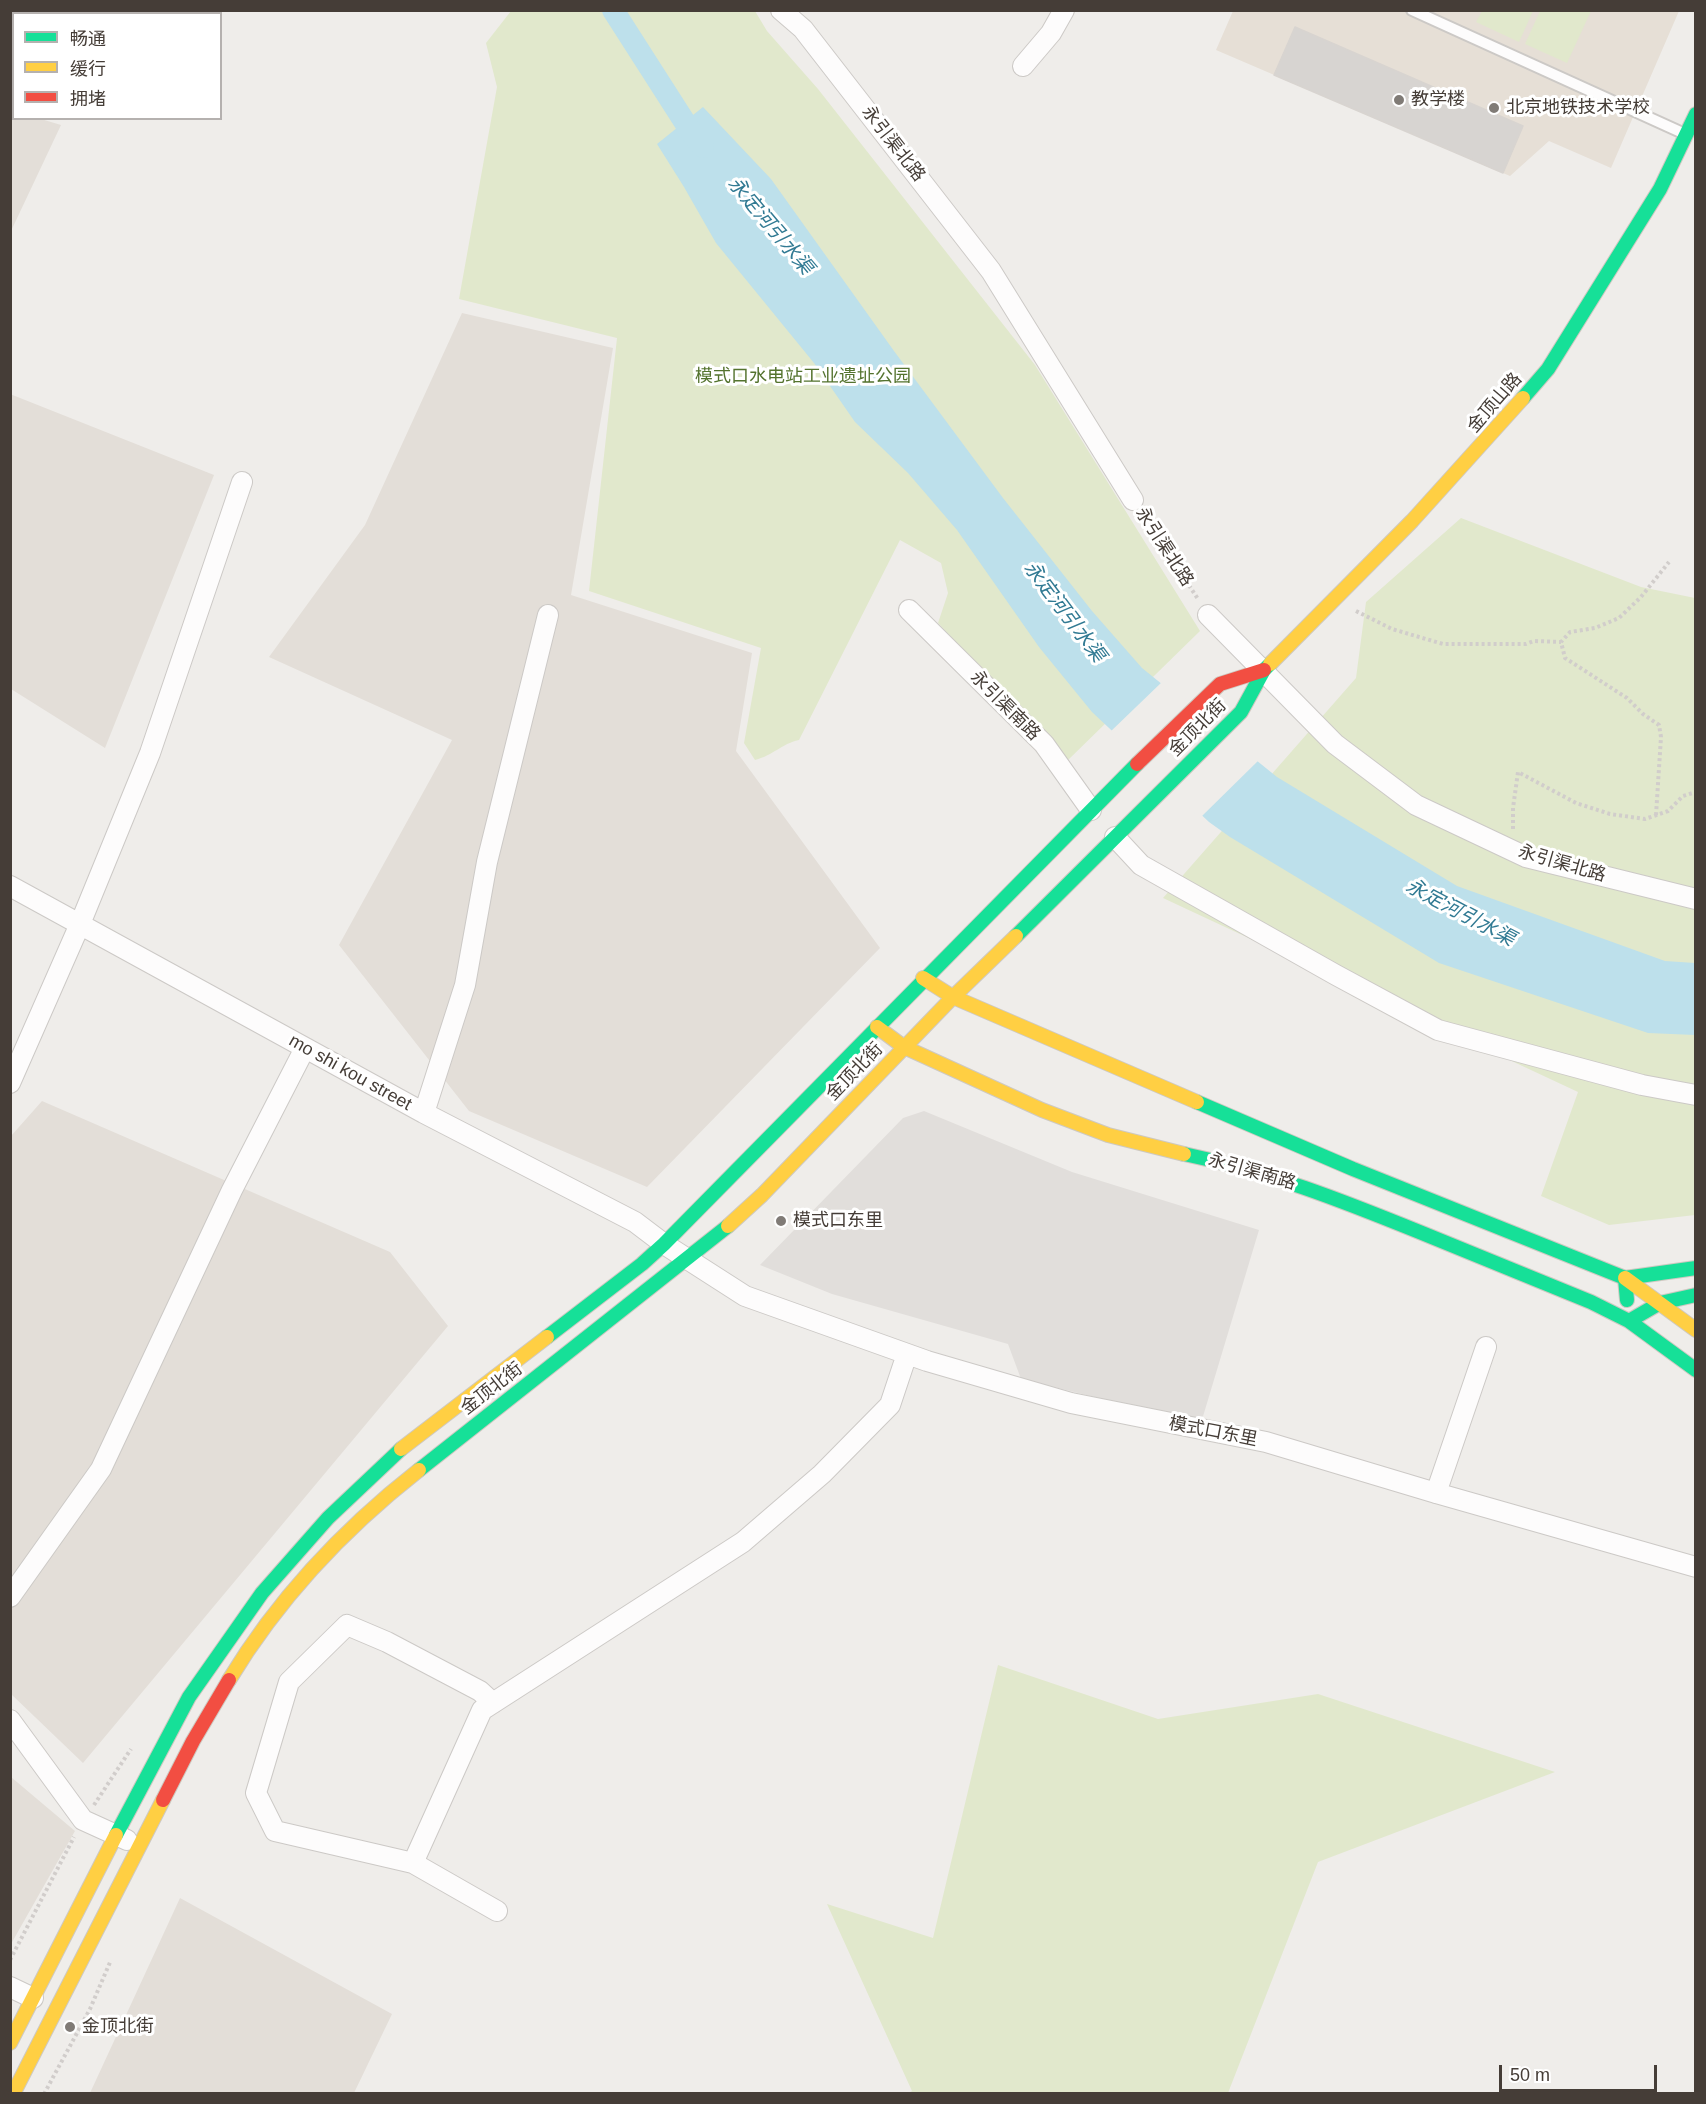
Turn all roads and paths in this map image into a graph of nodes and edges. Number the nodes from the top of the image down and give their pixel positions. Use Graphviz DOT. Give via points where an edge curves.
graph roads {
  1 [pos="781,10"];
  2 [pos="1064,10"];
  3 [pos="1412,10"];
  4 [pos="1023,66"];
  5 [pos="1695,114"];
  6 [pos="1687,135"];
  7 [pos="242,482"];
  8 [pos="1133,500"];
  9 [pos="1669,562"];
  10 [pos="1337,597"];
  11 [pos="909,610"];
  12 [pos="548,615"];
  13 [pos="1208,615"];
  14 [pos="1561,642"];
  15 [pos="1264,670"];
  16 [pos="1695,792"];
  17 [pos="1091,810"];
  18 [pos="1656,815"];
  19 [pos="1115,837"];
  20 [pos="1505,848"];
  21 [pos="10,886"];
  22 [pos="1695,899"];
  23 [pos="80,924"];
  24 [pos="923,978"];
  25 [pos="953,997"];
  26 [pos="877,1027"];
  27 [pos="904,1047"];
  28 [pos="305,1048"];
  29 [pos="10,1083"];
  30 [pos="1695,1095"];
  31 [pos="424,1113"];
  32 [pos="664,1244"];
  33 [pos="690,1259"];
  34 [pos="1695,1268"];
  35 [pos="1625,1278"];
  36 [pos="1695,1295"];
  37 [pos="1660,1303"];
  38 [pos="1629,1322"];
  39 [pos="1695,1330"];
  40 [pos="1486,1347"];
  41 [pos="907,1354"];
  42 [pos="1695,1370"];
  43 [pos="1436,1493"];
  44 [pos="1695,1567"];
  45 [pos="10,1597"];
  46 [pos="493,1703"];
  47 [pos="10,1720"];
  48 [pos="116,1835"];
  49 [pos="138,1846"];
  50 [pos="413,1863"];
  51 [pos="497,1911"];
  52 [pos="10,1987"];
  53 [pos="33,1998"];
  54 [pos="10,2043"];
  55 [pos="13,2094"];
  1 -- 8 [label="street, 永引渠北路" via="803,29 991,271"];
  2 -- 4 [label="street" via="1051,33"];
  3 -- 6 [label="lane"];
  5 -- 6 [label="main road, 金顶山路"];
  6 -- 10 [label="main road, 金顶山路" via="1660,189 1548,369 1485,442"];
  7 -- 23 [label="street" via="150,753"];
  8 -- 13 [label="path, 永引渠北路"];
  9 -- 14 [label="path" via="1619,618 1595,628 1570,632"];
  10 -- 14 [label="path" via="1392,629 1443,644"];
  10 -- 15 [label="main road, 金顶山路"];
  11 -- 17 [label="street, 永引渠南路" via="1044,744"];
  12 -- 31 [label="street" via="488,862 465,985"];
  13 -- 15 [label="street, 永引渠北路"];
  14 -- 18 [label="path" via="1565,658 1659,725"];
  15 -- 17 [label="main road, 金顶北街" via="1220,684"];
  15 -- 19 [label="main road, 金顶北街" via="1241,712"];
  15 -- 20 [label="street, 永引渠北路" via="1335,744 1416,805"];
  16 -- 18 [label="path"];
  17 -- 24 [label="main road, 金顶北街"];
  18 -- 20 [label="path" via="1645,819 1576,803 1518,772 1514,828"];
  19 -- 25 [label="main road, 金顶北街"];
  19 -- 30 [label="street" via="1141,865 1438,1030"];
  20 -- 22 [label="street, 永引渠北路" via="1526,857"];
  21 -- 23 [label="street, mo shi kou street"];
  23 -- 28 [label="street, mo shi kou street"];
  23 -- 29 [label="street"];
  24 -- 25 [label="main road, 永引渠南路"];
  24 -- 26 [label="main road, 金顶北街"];
  25 -- 27 [label="main road, 金顶北街"];
  25 -- 35 [label="main road, 永引渠南路" via="1353,1169"];
  26 -- 27 [label="main road, 永引渠南路"];
  26 -- 32 [label="main road, 金顶北街"];
  27 -- 33 [label="main road, 金顶北街" via="762,1195"];
  27 -- 38 [label="main road, 永引渠南路" via="1108,1136 1232,1164 1340,1200 1591,1302"];
  28 -- 31 [label="street, mo shi kou street"];
  28 -- 45 [label="street" via="232,1190 101,1469"];
  31 -- 32 [label="street, mo shi kou street" via="635,1222"];
  32 -- 33 [label="street, mo shi kou street"];
  32 -- 48 [label="main road, 金顶北街" via="406,1445 328,1518 262,1593 189,1696"];
  33 -- 41 [label="street, 模式口东里" via="745,1296"];
  33 -- 49 [label="main road, 金顶北街" via="383,1498 301,1581 244,1656 193,1741"];
  34 -- 35 [label="main road, 永引渠南路"];
  35 -- 37 [label="main road"];
  35 -- 38 [label="main road"];
  36 -- 37 [label="main road"];
  37 -- 38 [label="main road"];
  37 -- 39 [label="main road"];
  38 -- 42 [label="main road, 永引渠南路"];
  40 -- 43 [label="street"];
  41 -- 43 [label="street, 模式口东里" via="1071,1403 1266,1442"];
  41 -- 46 [label="street" via="890,1405 822,1474 743,1542"];
  43 -- 44 [label="street, 模式口东里"];
  46 -- 50 [label="street" via="482,1710"];
  46 -- 50 [label="street" via="480,1691 347,1625 289,1682 256,1793 275,1831"];
  47 -- 48 [label="street" via="83,1820"];
  48 -- 49 [label="street"];
  48 -- 53 [label="main road, 金顶北街"];
  49 -- 55 [label="main road, 金顶北街"];
  50 -- 51 [label="street"];
  52 -- 53 [label="street"];
  53 -- 54 [label="main road, 金顶北街"];
}
